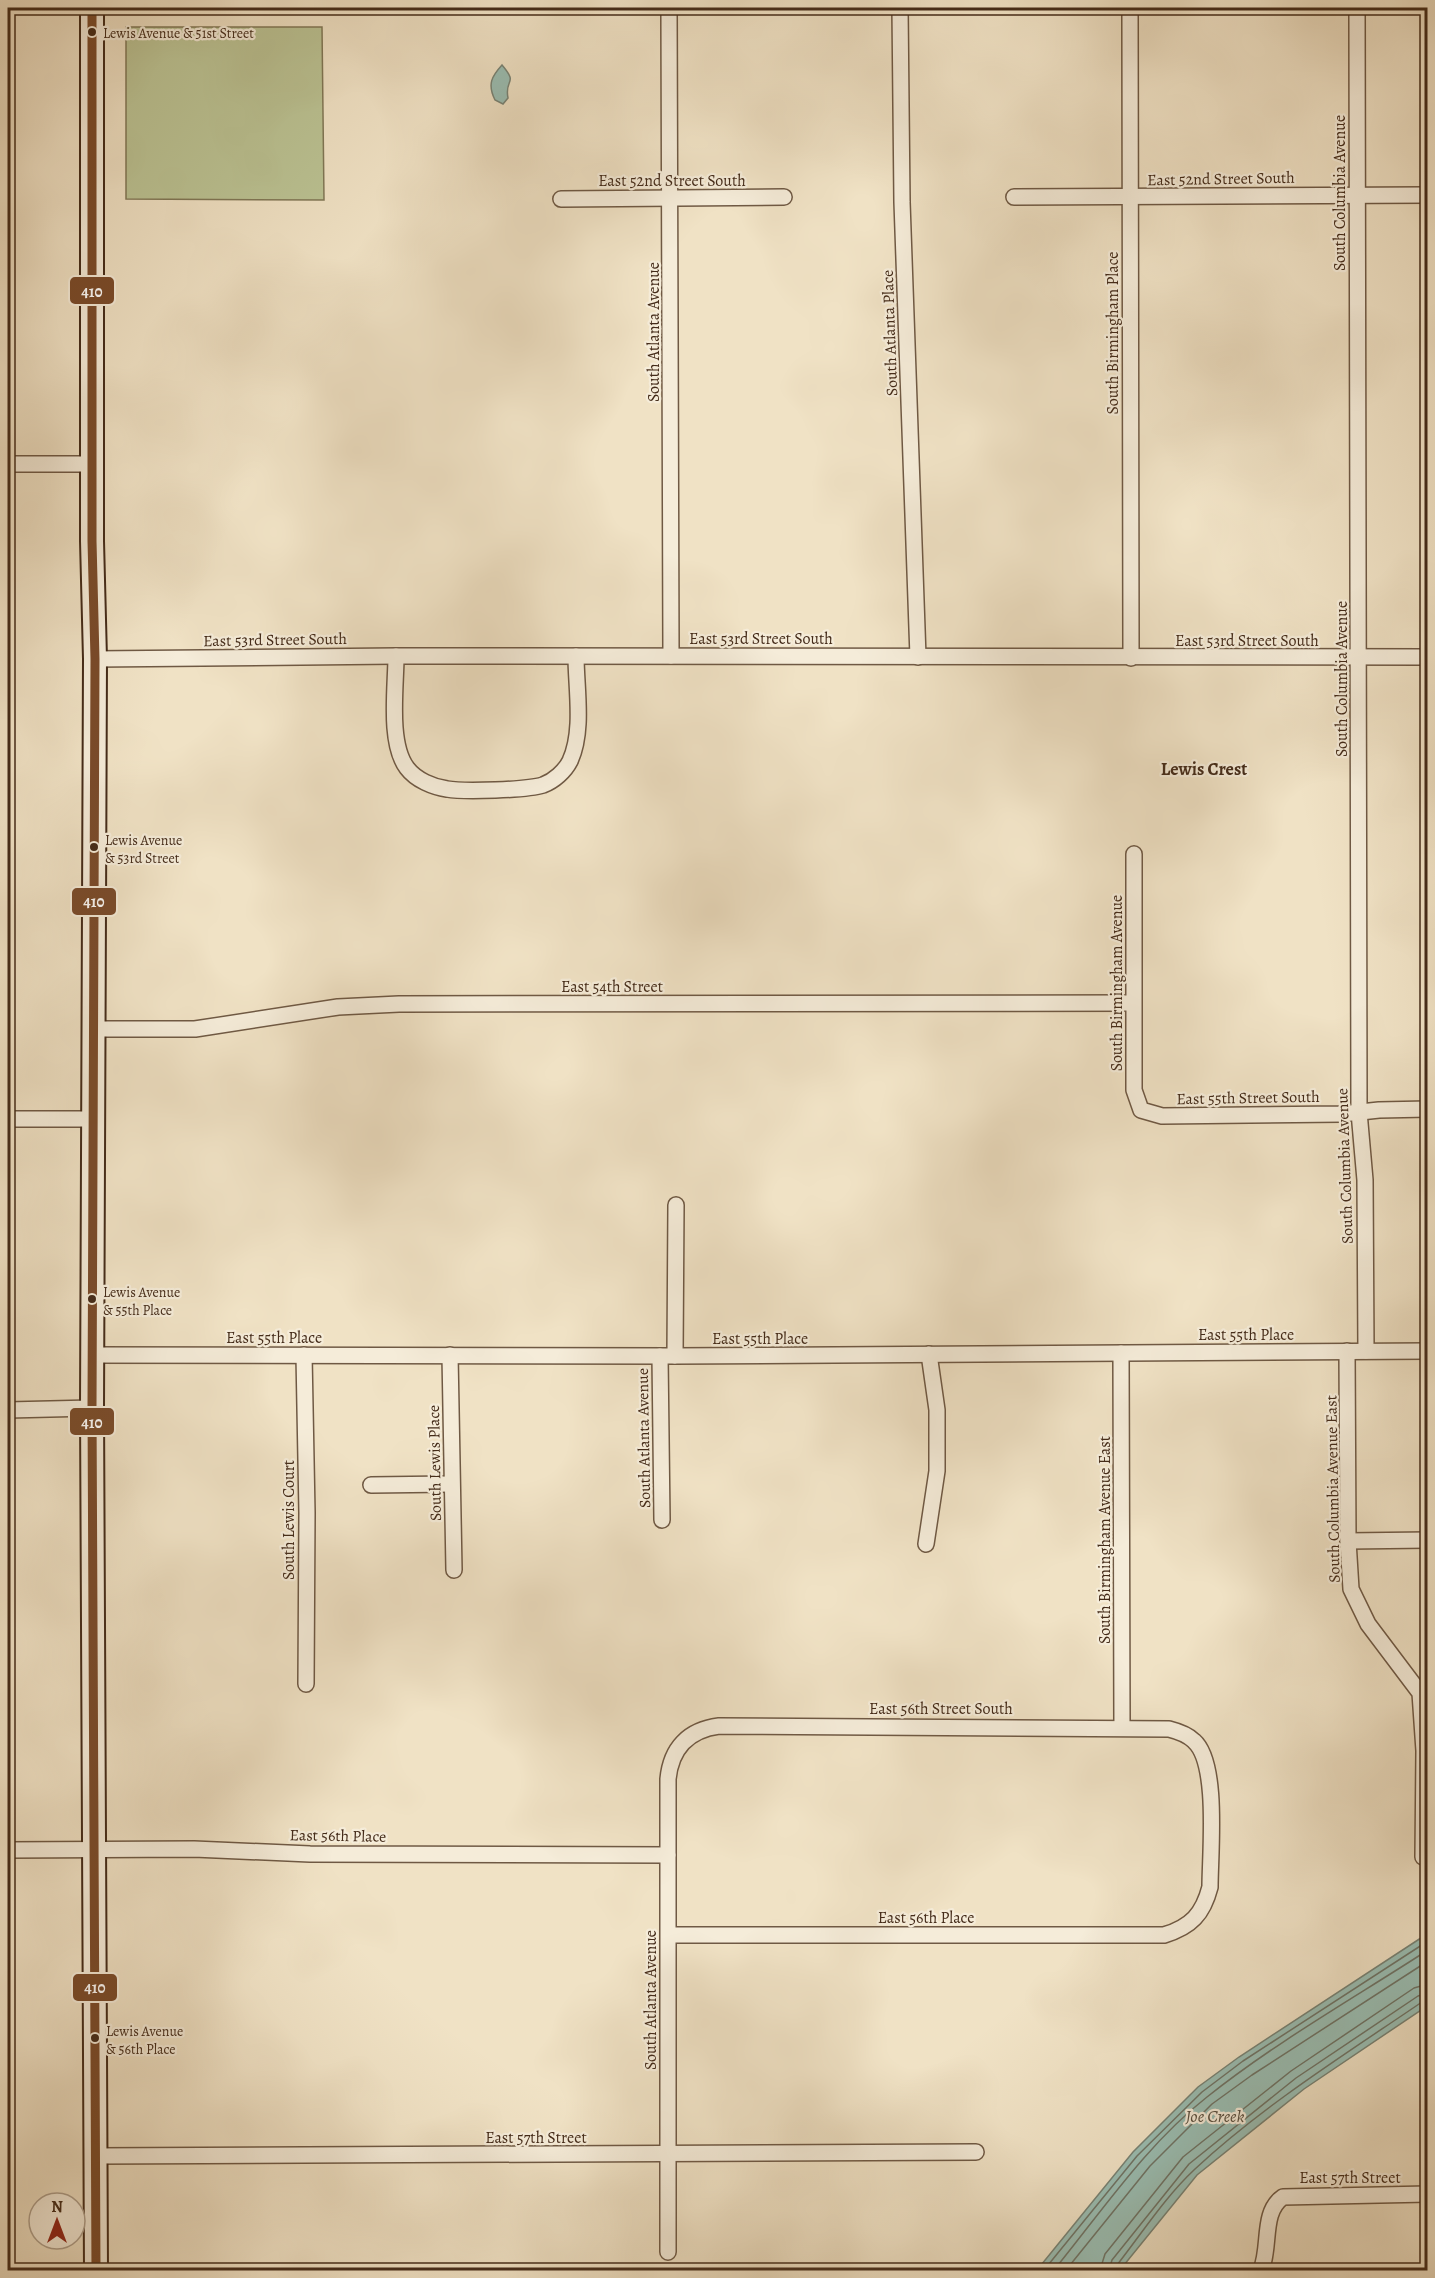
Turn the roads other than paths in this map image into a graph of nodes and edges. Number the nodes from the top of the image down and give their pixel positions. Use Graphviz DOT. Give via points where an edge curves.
graph roads {
  1 [pos="92,8"];
  2 [pos="669,8"];
  3 [pos="900,8"];
  4 [pos="1130,8"];
  5 [pos="1357,8"];
  6 [pos="1356,195"];
  7 [pos="1428,195"];
  8 [pos="1129,196"];
  9 [pos="784,197"];
  10 [pos="1014,197"];
  11 [pos="670,198"];
  12 [pos="561,199"];
  13 [pos="8,464"];
  14 [pos="92,464"];
  15 [pos="396,656"];
  16 [pos="576,656"];
  17 [pos="671,656"];
  18 [pos="918,657"];
  19 [pos="1359,657"];
  20 [pos="1428,657"];
  21 [pos="1131,658"];
  22 [pos="95,659"];
  23 [pos="1134,854"];
  24 [pos="1133,1003"];
  25 [pos="93,1029"];
  26 [pos="1428,1109"];
  27 [pos="1141,1110"];
  28 [pos="1359,1112"];
  29 [pos="8,1119"];
  30 [pos="92,1119"];
  31 [pos="676,1205"];
  32 [pos="1347,1351"];
  33 [pos="1366,1351"];
  34 [pos="1428,1351"];
  35 [pos="1121,1353"];
  36 [pos="929,1354"];
  37 [pos="92,1355"];
  38 [pos="304,1355"];
  39 [pos="450,1355"];
  40 [pos="667,1356"];
  41 [pos="92,1408"];
  42 [pos="8,1410"];
  43 [pos="451,1484"];
  44 [pos="372,1485"];
  45 [pos="662,1520"];
  46 [pos="1428,1540"];
  47 [pos="1348,1541"];
  48 [pos="926,1544"];
  49 [pos="454,1570"];
  50 [pos="306,1684"];
  51 [pos="1122,1727"];
  52 [pos="676,1750"];
  53 [pos="1426,1751"];
  54 [pos="8,1850"];
  55 [pos="95,1850"];
  56 [pos="668,1855"];
  57 [pos="1423,1857"];
  58 [pos="1182,1930"];
  59 [pos="668,1935"];
  60 [pos="976,2152"];
  61 [pos="668,2155"];
  62 [pos="96,2156"];
  63 [pos="1428,2194"];
  64 [pos="668,2252"];
  65 [pos="96,2271"];
  66 [pos="1261,2271"];
  1 -- 14 [label="main road"];
  2 -- 11 [label="street, South Atlanta Avenue"];
  3 -- 18 [label="street, South Atlanta Place" via="902,214"];
  4 -- 8 [label="street, South Birmingham Place"];
  5 -- 6 [label="street, South Columbia Avenue"];
  6 -- 7 [label="street, East 52nd Street South"];
  6 -- 8 [label="street, East 52nd Street South"];
  6 -- 19 [label="street, South Columbia Avenue"];
  8 -- 10 [label="street, East 52nd Street South"];
  8 -- 21 [label="street, South Birmingham Place"];
  9 -- 11 [label="street, East 52nd Street South"];
  11 -- 12 [label="street, East 52nd Street South"];
  11 -- 17 [label="street, South Atlanta Avenue"];
  13 -- 14 [label="street"];
  14 -- 22 [label="main road"];
  15 -- 16 [label="street, East 53rd Street South"];
  15 -- 16 [label="street" via="396,737 400,756 418,779 447,789 531,788 562,772 577,734"];
  15 -- 22 [label="street, East 53rd Street South"];
  16 -- 17 [label="street, East 53rd Street South"];
  17 -- 18 [label="street, East 53rd Street South"];
  18 -- 21 [label="street, East 53rd Street South"];
  19 -- 20 [label="street, East 53rd Street South"];
  19 -- 21 [label="street, East 53rd Street South"];
  19 -- 28 [label="street, South Columbia Avenue"];
  22 -- 25 [label="main road"];
  23 -- 24 [label="street, South Birmingham Avenue"];
  24 -- 25 [label="street, East 54th Street" via="399,1004 338,1007 195,1029"];
  24 -- 27 [label="street, South Birmingham Avenue" via="1134,1090"];
  25 -- 30 [label="main road"];
  26 -- 28 [label="street, East 55th Street South"];
  27 -- 28 [label="street, East 55th Street South" via="1162,1116"];
  28 -- 33 [label="street, South Columbia Avenue" via="1365,1180"];
  29 -- 30 [label="street"];
  30 -- 37 [label="main road"];
  31 -- 40 [label="street, South Atlanta Avenue"];
  32 -- 33 [label="street, East 55th Place"];
  32 -- 35 [label="street, East 55th Place"];
  32 -- 47 [label="street, South Columbia Avenue East"];
  33 -- 34 [label="street, East 55th Place"];
  35 -- 36 [label="street, East 55th Place"];
  35 -- 51 [label="street, South Birmingham Avenue East"];
  36 -- 40 [label="street, East 55th Place"];
  36 -- 48 [label="street" via="937,1410 937,1471"];
  37 -- 38 [label="street, East 55th Place"];
  37 -- 41 [label="main road"];
  38 -- 39 [label="street, East 55th Place"];
  38 -- 50 [label="street, South Lewis Court"];
  39 -- 40 [label="street, East 55th Place"];
  39 -- 43 [label="street, South Lewis Place"];
  40 -- 45 [label="street, South Atlanta Avenue"];
  41 -- 42 [label="street"];
  41 -- 55 [label="main road"];
  43 -- 44 [label="street"];
  43 -- 49 [label="street, South Lewis Place"];
  46 -- 47 [label="street"];
  47 -- 53 [label="street, South Columbia Avenue East" via="1351,1589 1358,1605 1420,1693"];
  51 -- 52 [label="street, East 56th Street South" via="719,1726 702,1728"];
  51 -- 58 [label="street, East 56th Street South" via="1183,1733 1195,1741 1210,1774 1210,1887 1206,1905"];
  52 -- 56 [label="street, South Atlanta Avenue" via="669,1764"];
  53 -- 57 [label="street, South Columbia Avenue East"];
  54 -- 55 [label="street, East 56th Place"];
  55 -- 56 [label="street, East 56th Place"];
  55 -- 62 [label="main road"];
  56 -- 59 [label="street, South Atlanta Avenue"];
  58 -- 59 [label="street, East 56th Place" via="1164,1935"];
  59 -- 61 [label="street, South Atlanta Avenue"];
  60 -- 61 [label="street, East 57th Street"];
  61 -- 62 [label="street, East 57th Street"];
  61 -- 64 [label="street, South Atlanta Avenue"];
  62 -- 65 [label="main road"];
  63 -- 66 [label="street, East 57th Street" via="1283,2197 1275,2202 1269,2217"];
}
